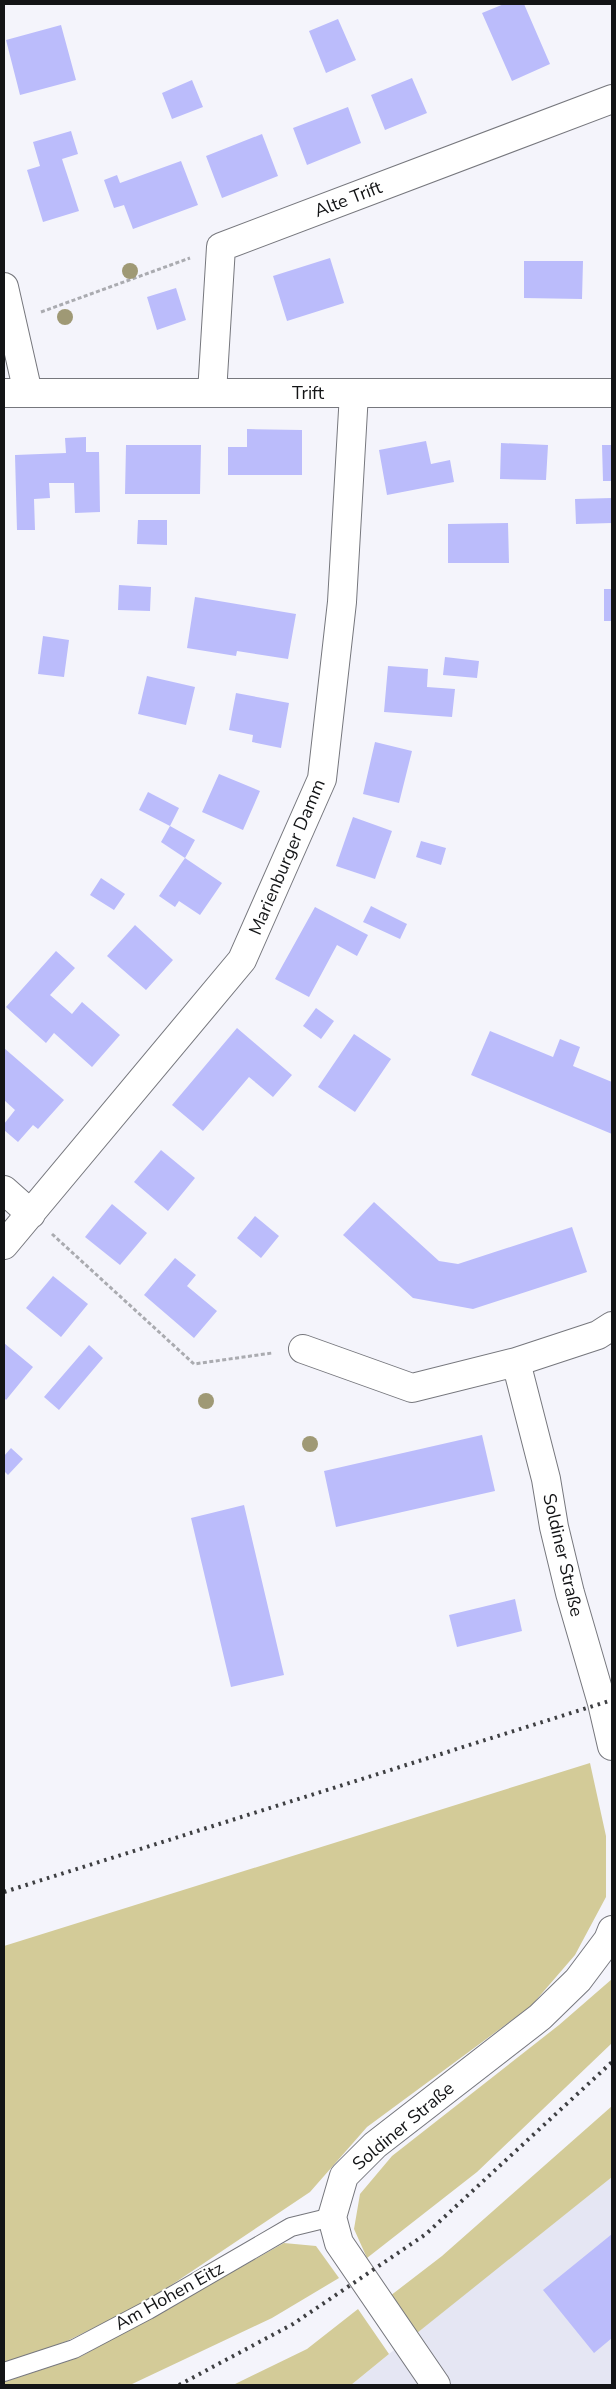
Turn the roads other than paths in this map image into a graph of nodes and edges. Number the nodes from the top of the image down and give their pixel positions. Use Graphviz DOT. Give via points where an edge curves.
graph roads {
  1 [pos="612,99"];
  2 [pos="4,287"];
  3 [pos="16,393"];
  4 [pos="212,393"];
  5 [pos="354,393"];
  6 [pos="612,393"];
  7 [pos="4,1190"];
  8 [pos="31,1214"];
  9 [pos="4,1245"];
  10 [pos="612,1326"];
  11 [pos="303,1349"];
  12 [pos="516,1362"];
  13 [pos="612,1746"];
  14 [pos="612,1930"];
  15 [pos="332,2217"];
  16 [pos="4,2372"];
  17 [pos="436,2385"];
  1 -- 4 [label="street, Alte Trift" via="221,247"];
  2 -- 3 [label="street" via="12,323"];
  3 -- 4 [label="street, Trift"];
  4 -- 5 [label="street, Trift"];
  5 -- 6 [label="street, Trift"];
  5 -- 8 [label="street, Marienburger Damm" via="342,602 322,779 242,960"];
  7 -- 8 [label="street"];
  8 -- 9 [label="street, Marienburger Damm"];
  10 -- 12 [label="street" via="598,1335"];
  11 -- 12 [label="street" via="412,1388"];
  12 -- 13 [label="street, Soldiner Straße" via="546,1479 570,1593"];
  14 -- 15 [label="street, Soldiner Straße" via="578,1980 540,2017 375,2145 344,2176"];
  15 -- 16 [label="lane, Am Hohen Eitz" via="291,2227 74,2349"];
  15 -- 17 [label="street" via="339,2243"];
}
